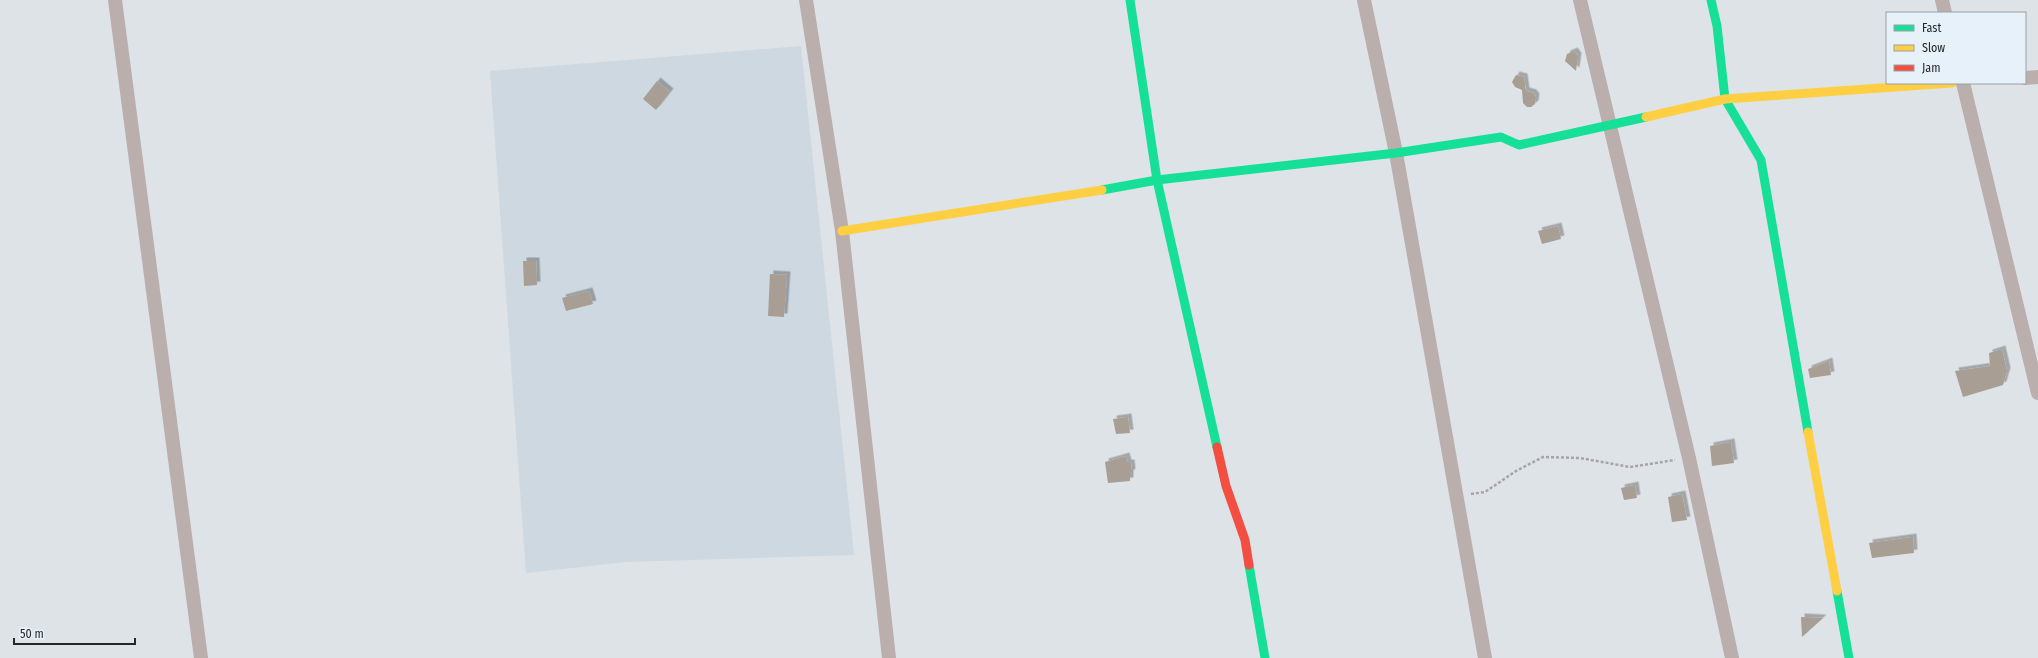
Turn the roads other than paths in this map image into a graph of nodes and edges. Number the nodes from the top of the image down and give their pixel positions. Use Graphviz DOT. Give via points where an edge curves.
graph roads {
  1 [pos="115,0"];
  2 [pos="806,0"];
  3 [pos="1130,0"];
  4 [pos="1364,0"];
  5 [pos="1580,0"];
  6 [pos="1711,0"];
  7 [pos="1942,0"];
  8 [pos="1945,12"];
  9 [pos="2038,77"];
  10 [pos="2026,78"];
  11 [pos="1938,84"];
  12 [pos="1963,84"];
  13 [pos="1725,99"];
  14 [pos="1609,126"];
  15 [pos="1396,153"];
  16 [pos="1157,180"];
  17 [pos="842,231"];
  18 [pos="2038,393"];
  19 [pos="201,658"];
  20 [pos="889,658"];
  21 [pos="1265,658"];
  22 [pos="1485,658"];
  23 [pos="1732,658"];
  24 [pos="1849,658"];
  1 -- 19 [label="street"];
  2 -- 17 [label="street"];
  3 -- 16 [label="street"];
  4 -- 15 [label="street"];
  5 -- 14 [label="street"];
  6 -- 13 [label="street" via="1717,26"];
  7 -- 8 [label="street"];
  9 -- 10 [label="street"];
  11 -- 13 [label="street"];
  12 -- 18 [label="street"];
  13 -- 14 [label="street"];
  13 -- 24 [label="street" via="1761,160"];
  14 -- 15 [label="street" via="1519,145 1501,137"];
  14 -- 23 [label="street" via="1689,458"];
  15 -- 16 [label="street"];
  15 -- 22 [label="street"];
  16 -- 17 [label="street" via="1061,198"];
  16 -- 21 [label="street" via="1226,486 1245,540"];
  17 -- 20 [label="street"];
}
